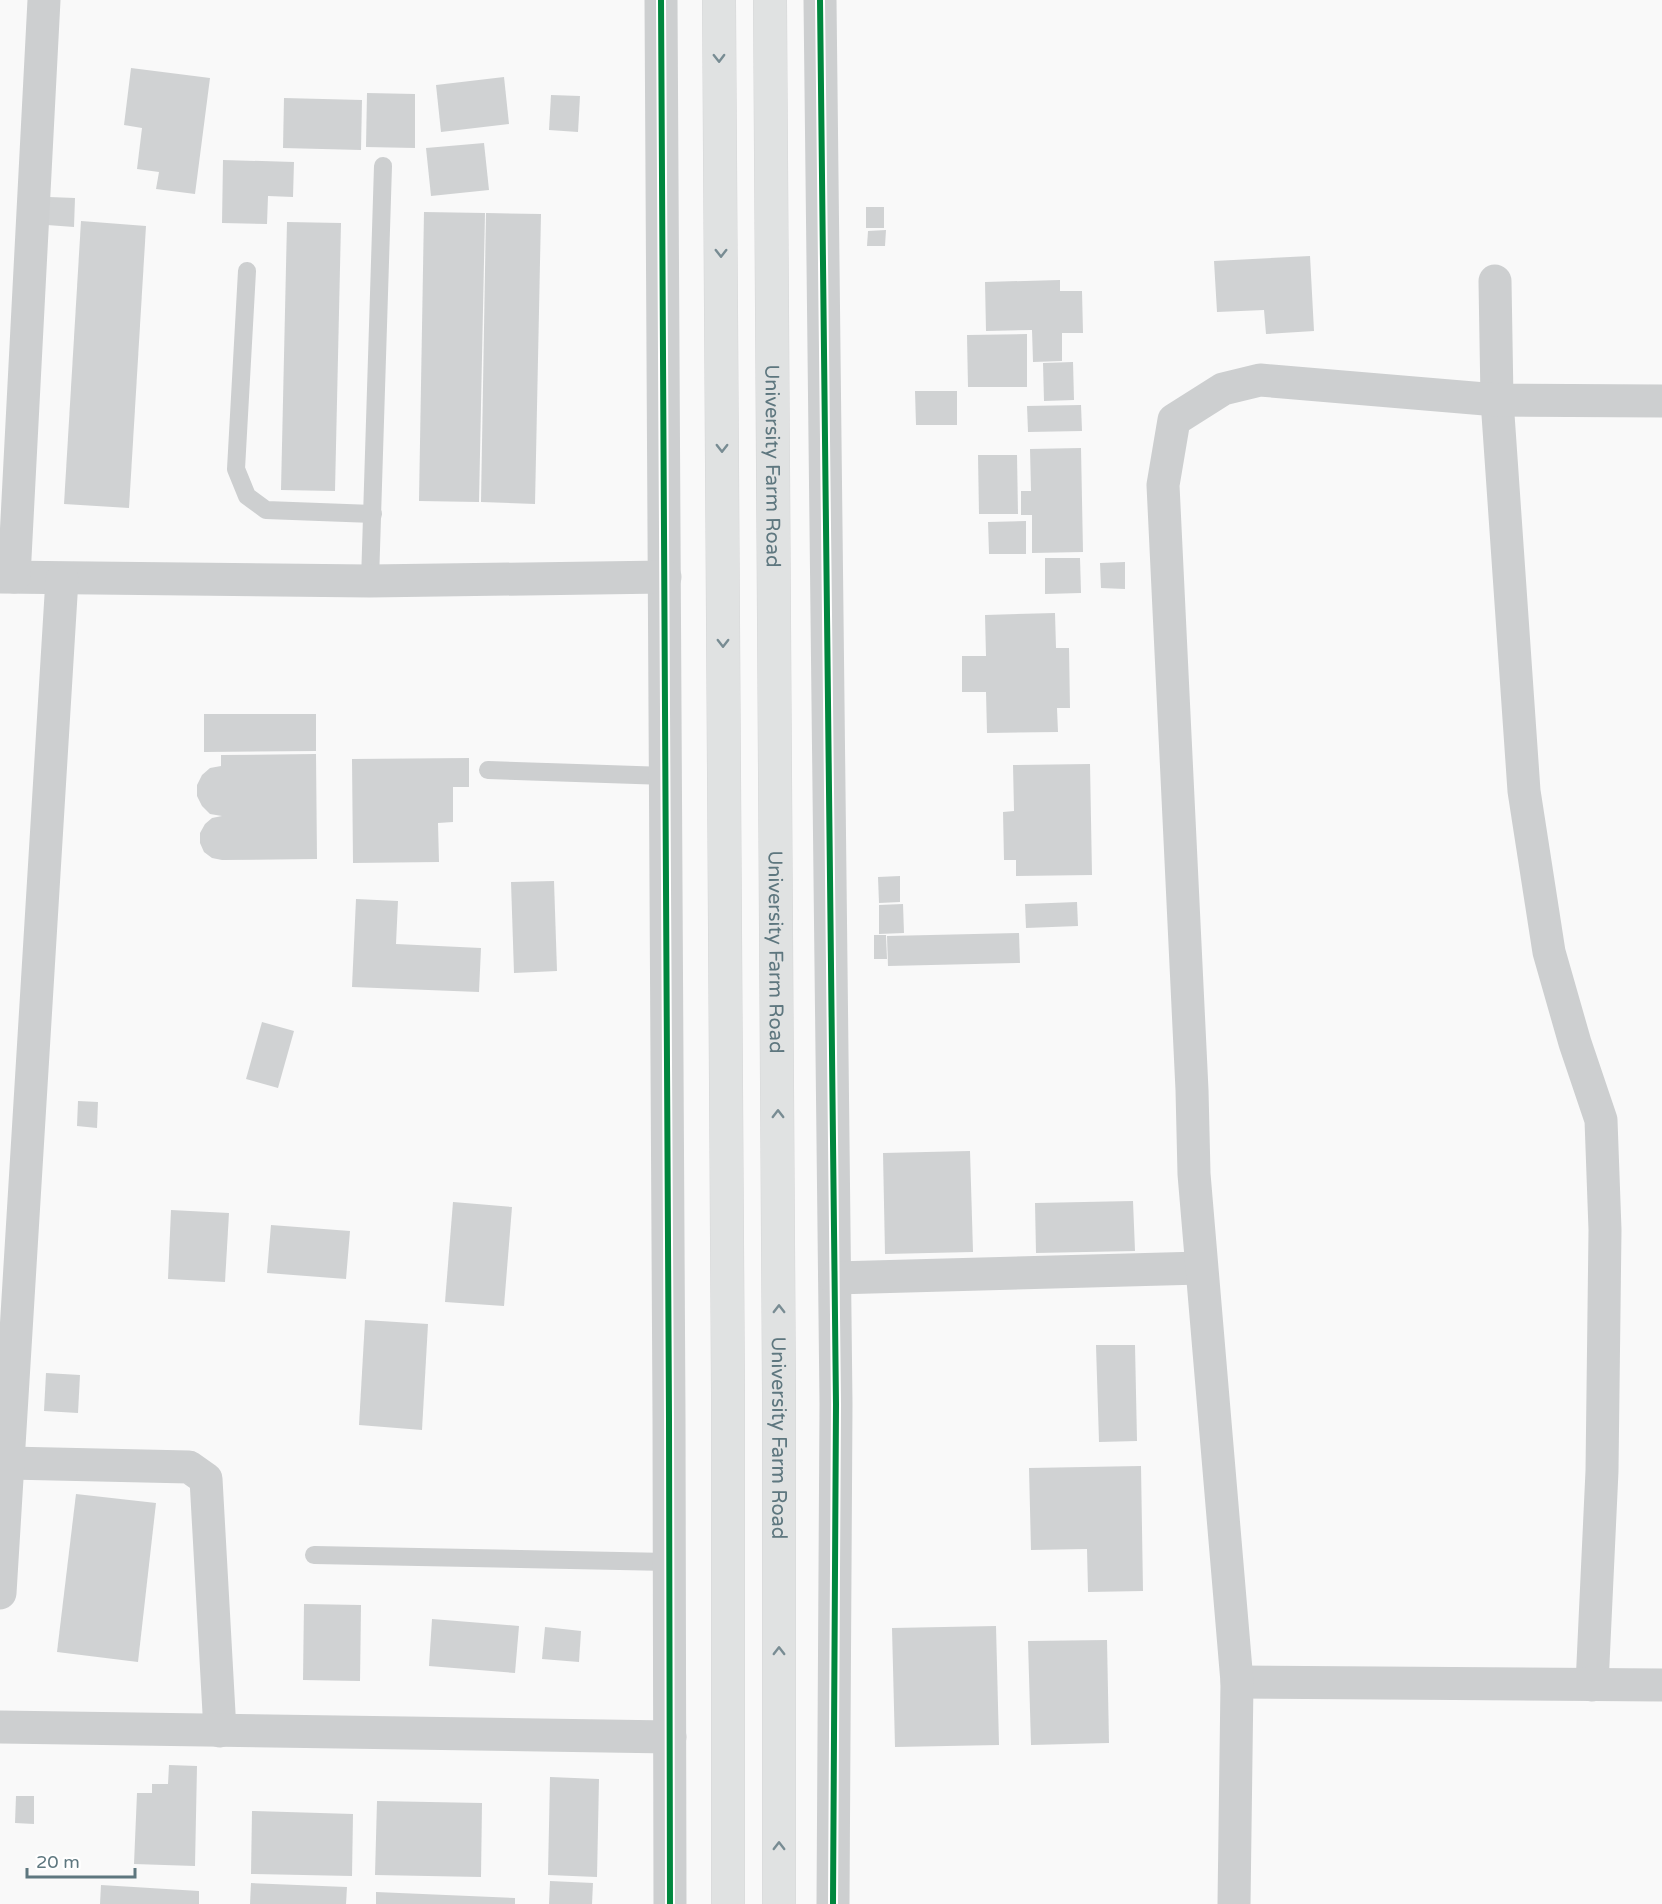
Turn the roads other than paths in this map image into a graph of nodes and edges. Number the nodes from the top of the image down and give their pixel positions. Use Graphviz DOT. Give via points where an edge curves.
graph roads {
  1 [pos="44,0"];
  2 [pos="661,0"];
  3 [pos="719,0"];
  4 [pos="770,0"];
  5 [pos="820,0"];
  6 [pos="383,166"];
  7 [pos="247,271"];
  8 [pos="1495,280"];
  9 [pos="1497,400"];
  10 [pos="1662,401"];
  11 [pos="373,514"];
  12 [pos="7,577"];
  13 [pos="665,577"];
  14 [pos="62,579"];
  15 [pos="370,581"];
  16 [pos="488,771"];
  17 [pos="666,776"];
  18 [pos="1201,1268"];
  19 [pos="834,1278"];
  20 [pos="9,1463"];
  21 [pos="314,1555"];
  22 [pos="669,1562"];
  23 [pos="0,1593"];
  24 [pos="1237,1682"];
  25 [pos="1592,1685"];
  26 [pos="1662,1685"];
  27 [pos="0,1727"];
  28 [pos="220,1731"];
  29 [pos="670,1737"];
  30 [pos="670,1904"];
  31 [pos="728,1904"];
  32 [pos="779,1904"];
  33 [pos="833,1904"];
  34 [pos="1234,1904"];
  1 -- 12 [label="street"];
  2 -- 13 [label="street"];
  3 -- 31 [label="street, one-way"];
  32 -- 4 [label="street, University Farm Road, one-way"];
  5 -- 19 [label="street"];
  6 -- 11 [label="lane"];
  7 -- 11 [label="lane" via="237,469 247,496 266,510"];
  8 -- 9 [label="street"];
  9 -- 10 [label="street"];
  9 -- 18 [label="street" via="1260,380 1223,389 1174,420 1163,485"];
  9 -- 25 [label="street" via="1524,791 1549,952 1601,1120 1605,1230 1602,1471"];
  11 -- 15 [label="lane"];
  12 -- 14 [label="street"];
  13 -- 15 [label="street"];
  13 -- 17 [label="street"];
  14 -- 15 [label="street"];
  14 -- 20 [label="street"];
  16 -- 17 [label="lane"];
  17 -- 22 [label="street"];
  18 -- 19 [label="street"];
  18 -- 24 [label="street"];
  19 -- 33 [label="street"];
  20 -- 23 [label="street"];
  20 -- 28 [label="street" via="189,1467 206,1479"];
  21 -- 22 [label="lane"];
  22 -- 29 [label="street"];
  24 -- 25 [label="street"];
  24 -- 34 [label="street"];
  25 -- 26 [label="street"];
  27 -- 28 [label="street"];
  28 -- 29 [label="street"];
  29 -- 30 [label="street"];
}
